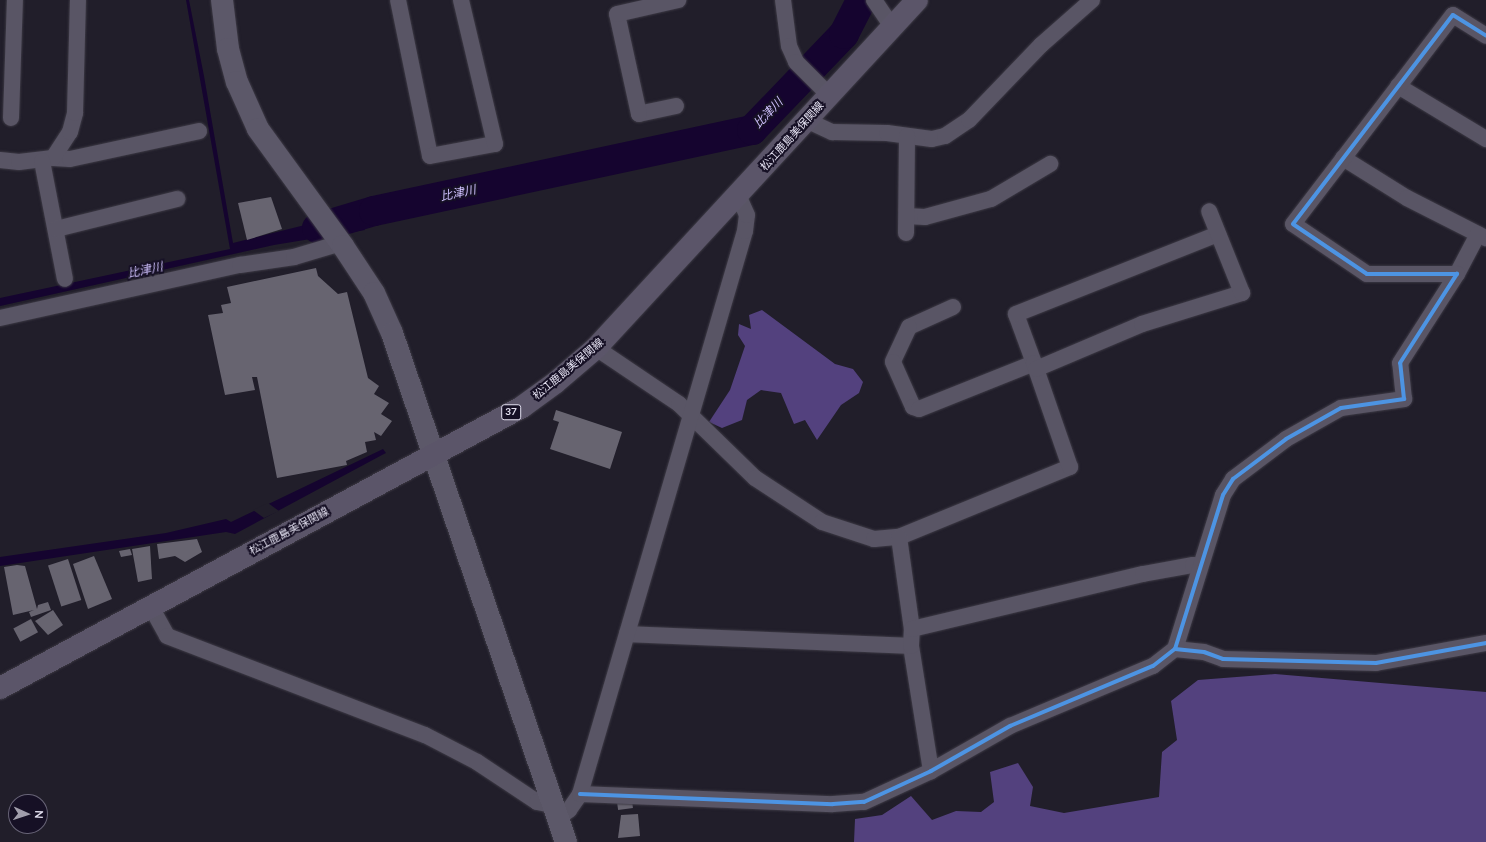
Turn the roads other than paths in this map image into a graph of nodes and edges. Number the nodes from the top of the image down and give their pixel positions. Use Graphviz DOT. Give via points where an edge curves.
graph roads {
  1 [pos="15,0"];
  2 [pos="78,0"];
  3 [pos="222,0"];
  4 [pos="398,0"];
  5 [pos="461,0"];
  6 [pos="678,0"];
  7 [pos="783,0"];
  8 [pos="917,0"];
  9 [pos="1092,0"];
  10 [pos="876,2"];
  11 [pos="615,7"];
  12 [pos="892,27"];
  13 [pos="7,33"];
  14 [pos="1486,36"];
  15 [pos="1398,86"];
  16 [pos="830,95"];
  17 [pos="676,106"];
  18 [pos="11,118"];
  19 [pos="806,120"];
  20 [pos="199,132"];
  21 [pos="907,136"];
  22 [pos="1486,139"];
  23 [pos="1343,158"];
  24 [pos="48,159"];
  25 [pos="0,160"];
  26 [pos="1050,164"];
  27 [pos="738,195"];
  28 [pos="177,199"];
  29 [pos="1209,211"];
  30 [pos="907,216"];
  31 [pos="56,229"];
  32 [pos="906,233"];
  33 [pos="1218,234"];
  34 [pos="1482,236"];
  35 [pos="341,242"];
  36 [pos="1457,274"];
  37 [pos="65,279"];
  38 [pos="953,307"];
  39 [pos="0,318"];
  40 [pos="596,348"];
  41 [pos="1035,366"];
  42 [pos="691,415"];
  43 [pos="433,454"];
  44 [pos="899,537"];
  45 [pos="1200,567"];
  46 [pos="150,605"];
  47 [pos="912,629"];
  48 [pos="627,634"];
  49 [pos="1486,643"];
  50 [pos="911,646"];
  51 [pos="1175,649"];
  52 [pos="0,688"];
  53 [pos="931,770"];
  54 [pos="580,794"];
  55 [pos="556,811"];
  56 [pos="566,842"];
  1 -- 13 [label="street"];
  2 -- 24 [label="street" via="75,113 70,132"];
  3 -- 35 [label="street" via="234,69 258,129"];
  4 -- 5 [label="street" via="430,156 495,144"];
  6 -- 11 [label="street"];
  7 -- 16 [label="street" via="789,46 807,75"];
  8 -- 12 [label="main road, 松江鹿島美保関線 / 37"];
  9 -- 21 [label="street" via="1041,45 969,120 945,136"];
  10 -- 12 [label="street"];
  11 -- 17 [label="street" via="639,114"];
  12 -- 16 [label="main road, 松江鹿島美保関線 / 37"];
  13 -- 18 [label="street"];
  14 -- 15 [label="street" via="1453,15"];
  15 -- 22 [label="street"];
  15 -- 23 [label="street"];
  16 -- 19 [label="main road, 松江鹿島美保関線 / 37"];
  19 -- 21 [label="street" via="832,132"];
  19 -- 27 [label="main road, 松江鹿島美保関線 / 37"];
  20 -- 24 [label="street" via="70,160"];
  21 -- 30 [label="street"];
  23 -- 34 [label="street" via="1407,198"];
  23 -- 36 [label="street" via="1293,224 1367,274"];
  24 -- 25 [label="street"];
  24 -- 31 [label="street"];
  26 -- 30 [label="street" via="991,199 925,217"];
  27 -- 40 [label="main road, 松江鹿島美保関線 / 37"];
  27 -- 42 [label="street" via="748,215 745,231"];
  28 -- 31 [label="street"];
  29 -- 33 [label="street"];
  30 -- 32 [label="street"];
  31 -- 37 [label="street"];
  33 -- 41 [label="street" via="1016,314"];
  33 -- 41 [label="street" via="1242,293 1135,326"];
  34 -- 36 [label="street"];
  35 -- 39 [label="street" via="294,257 240,265"];
  35 -- 43 [label="street" via="374,293 392,333"];
  36 -- 45 [label="street" via="1400,363 1404,399 1341,408 1286,438 1233,480 1223,495"];
  38 -- 41 [label="street" via="909,328 893,362 913,407 919,408"];
  40 -- 42 [label="street"];
  40 -- 43 [label="main road, 松江鹿島美保関線 / 37" via="522,406"];
  41 -- 44 [label="street" via="1070,467"];
  42 -- 44 [label="street" via="755,478 822,522 862,537"];
  42 -- 48 [label="street"];
  43 -- 46 [label="main road, 松江鹿島美保関線 / 37"];
  43 -- 55 [label="street"];
  44 -- 47 [label="street"];
  45 -- 47 [label="street" via="1194,565 1143,574"];
  45 -- 51 [label="street"];
  46 -- 52 [label="main road, 松江鹿島美保関線 / 37"];
  46 -- 55 [label="street" via="167,636 425,735 478,762 537,802"];
  47 -- 50 [label="street"];
  48 -- 50 [label="street"];
  48 -- 54 [label="street"];
  49 -- 51 [label="street" via="1376,664 1223,659 1204,652"];
  50 -- 53 [label="street"];
  51 -- 53 [label="street" via="1153,666 1010,726"];
  53 -- 54 [label="street" via="878,797 848,804"];
  54 -- 55 [label="street" via="569,810"];
  55 -- 56 [label="street"];
}
